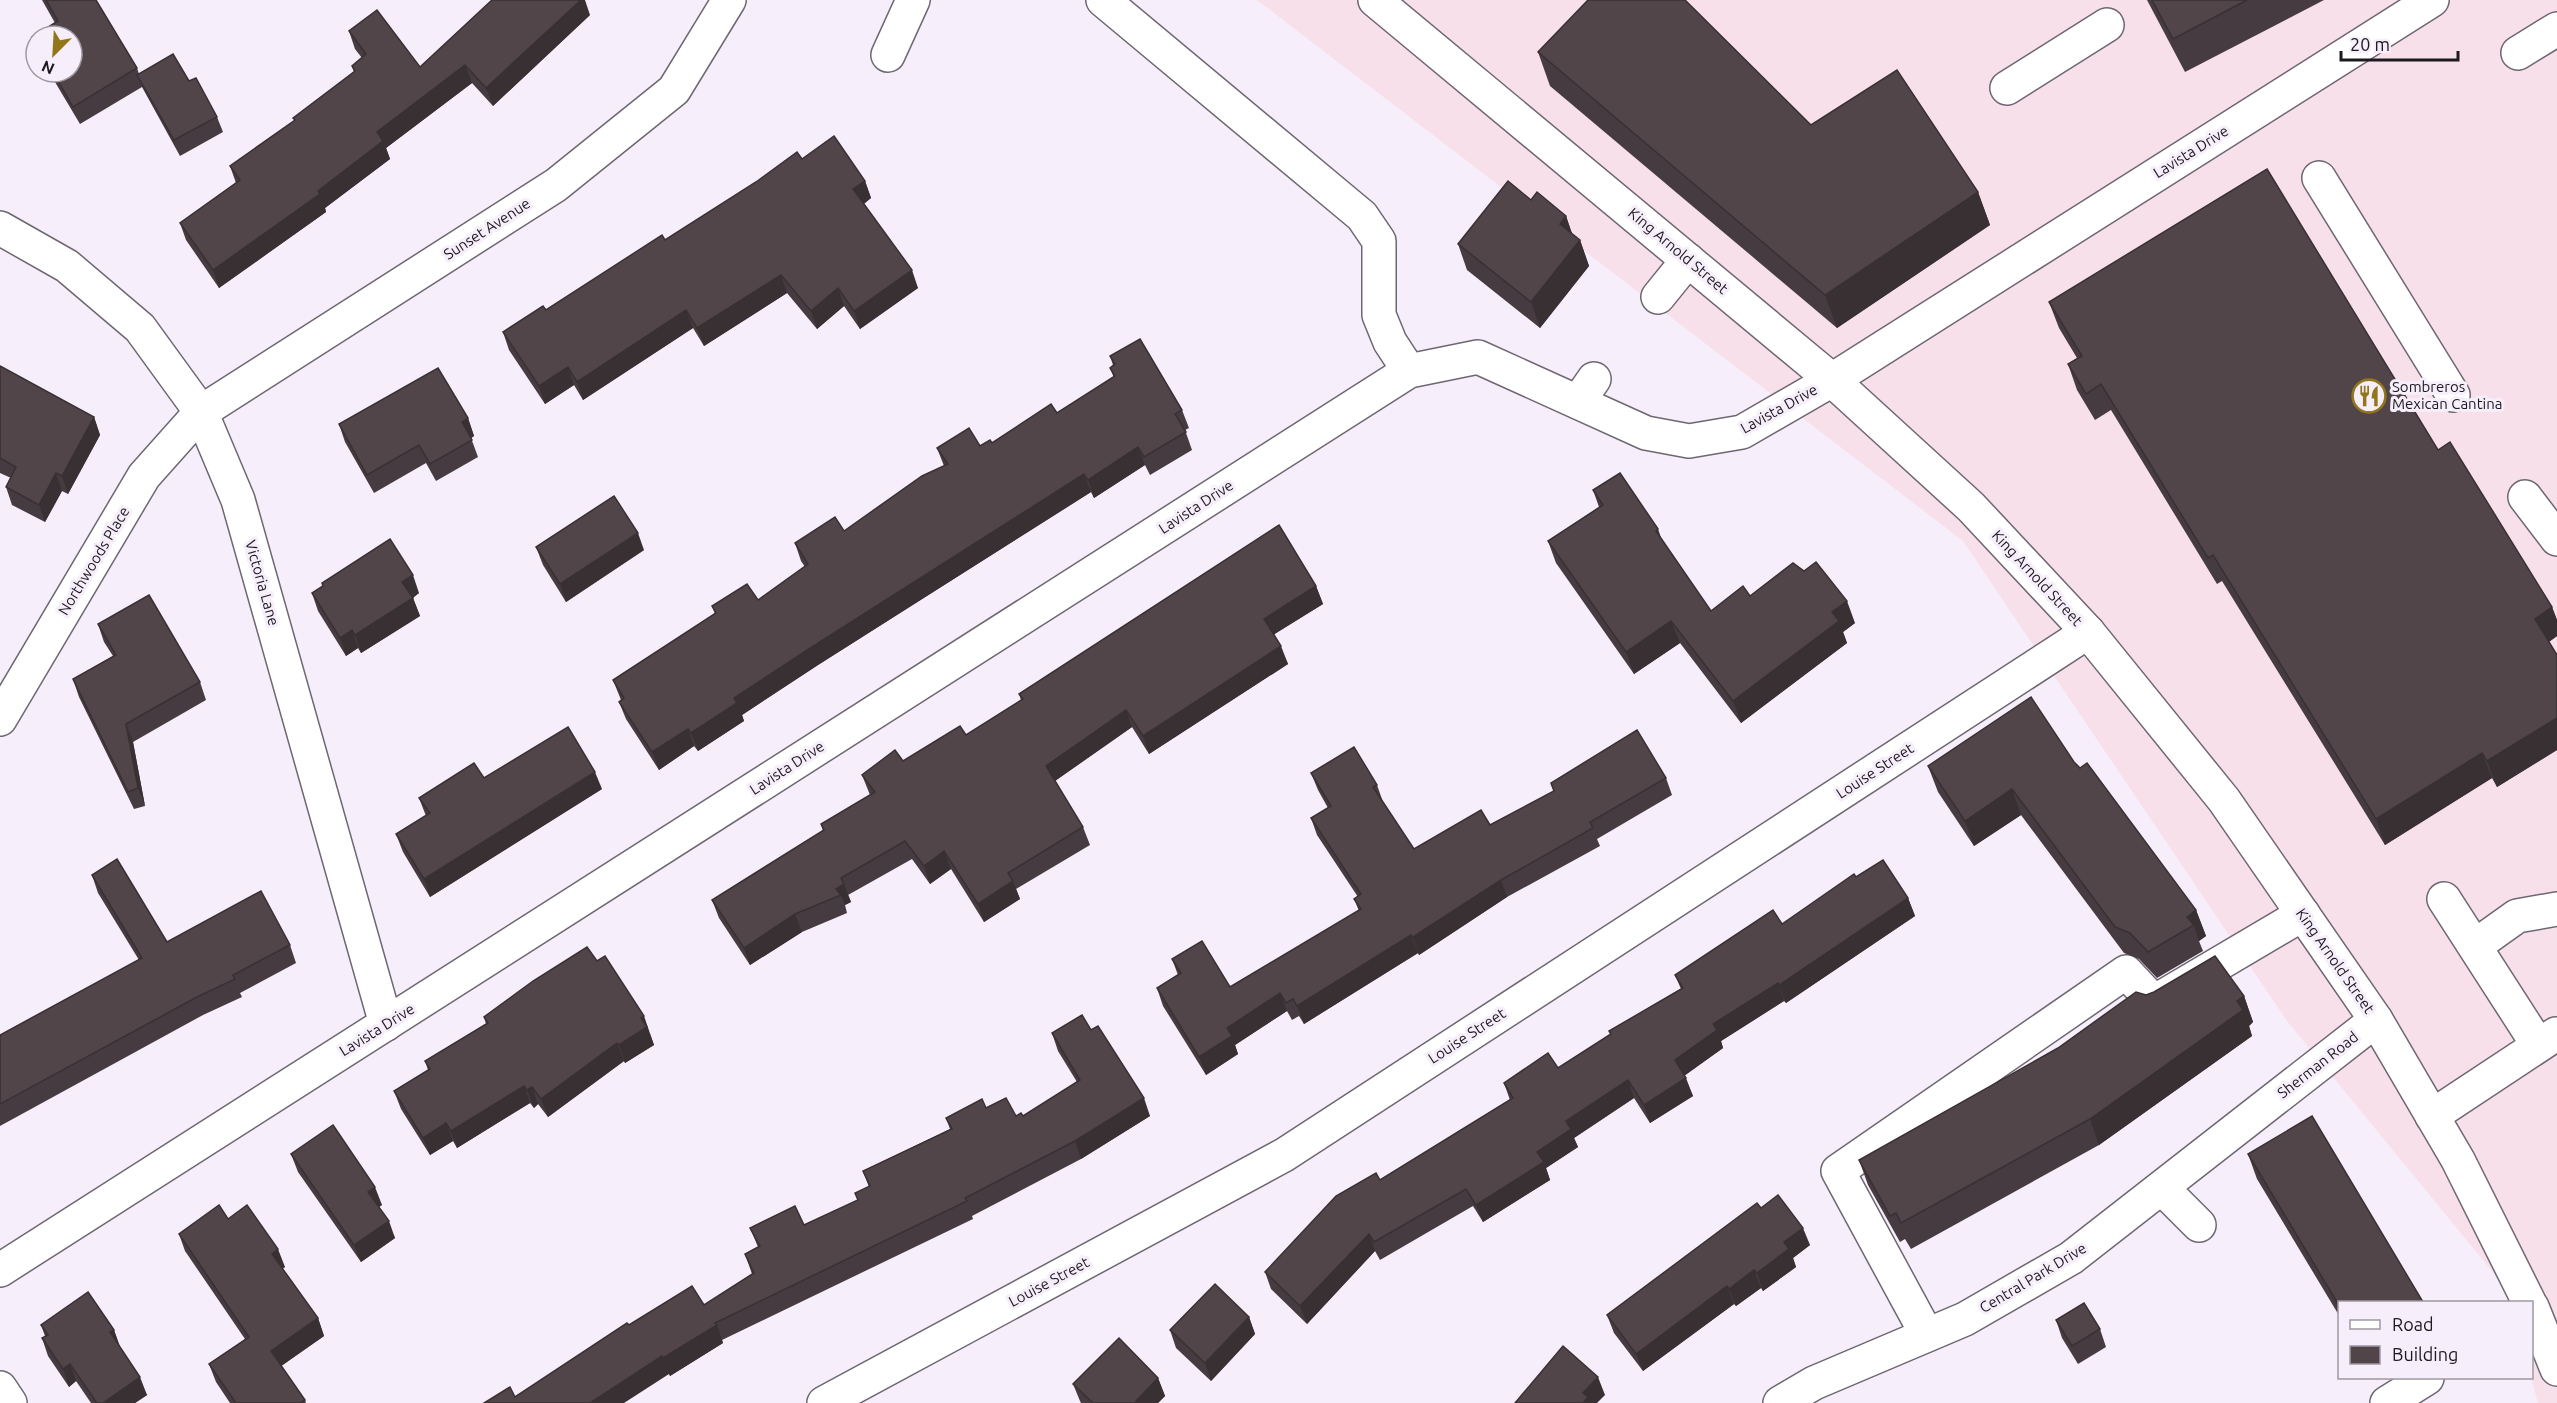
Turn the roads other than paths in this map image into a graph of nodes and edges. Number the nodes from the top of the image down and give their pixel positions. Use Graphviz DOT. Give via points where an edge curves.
graph roads {
  1 [pos="727,0"];
  2 [pos="913,0"];
  3 [pos="1102,0"];
  4 [pos="1375,0"];
  5 [pos="2432,0"];
  6 [pos="2107,25"];
  7 [pos="2557,29"];
  8 [pos="2518,53"];
  9 [pos="888,54"];
  10 [pos="2007,88"];
  11 [pos="2319,178"];
  12 [pos="0,228"];
  13 [pos="1689,260"];
  14 [pos="1658,297"];
  15 [pos="1409,371"];
  16 [pos="1832,380"];
  17 [pos="2453,395"];
  18 [pos="201,412"];
  19 [pos="2525,497"];
  20 [pos="2557,539"];
  21 [pos="2088,632"];
  22 [pos="0,719"];
  23 [pos="2444,899"];
  24 [pos="2557,909"];
  25 [pos="2303,914"];
  26 [pos="2475,946"];
  27 [pos="2376,1020"];
  28 [pos="386,1024"];
  29 [pos="2548,1040"];
  30 [pos="2261,1110"];
  31 [pos="2432,1116"];
  32 [pos="2162,1188"];
  33 [pos="2199,1225"];
  34 [pos="0,1270"];
  35 [pos="2528,1301"];
  36 [pos="2533,1313"];
  37 [pos="1927,1335"];
  38 [pos="2557,1369"];
  39 [pos="2424,1379"];
  40 [pos="0,1388"];
  41 [pos="10,1403"];
  42 [pos="824,1403"];
  43 [pos="1780,1403"];
  44 [pos="2387,1403"];
  1 -- 18 [label="street, Sunset Avenue" via="674,90 556,185"];
  2 -- 9 [label="street"];
  3 -- 15 [label="street" via="1362,216 1379,242 1379,315 1390,342"];
  4 -- 13 [label="street, King Arnold Street"];
  5 -- 16 [label="street, Lavista Drive"];
  6 -- 10 [label="street"];
  7 -- 8 [label="street"];
  11 -- 17 [label="street"];
  12 -- 18 [label="street, Victoria Lane" via="67,266 140,328"];
  13 -- 14 [label="street"];
  13 -- 16 [label="street, King Arnold Street"];
  15 -- 16 [label="street, Lavista Drive" via="1478,357 1586,391 1646,433 1689,441 1742,432"];
  15 -- 28 [label="street, Lavista Drive"];
  16 -- 21 [label="street, King Arnold Street" via="1971,507"];
  18 -- 22 [label="street, Northwoods Place" via="144,476"];
  18 -- 28 [label="street, Victoria Lane" via="238,500"];
  19 -- 20 [label="street"];
  21 -- 25 [label="street, King Arnold Street" via="2224,800"];
  21 -- 42 [label="street, Louise Street" via="1284,1155"];
  23 -- 26 [label="street"];
  24 -- 26 [label="street" via="2517,916"];
  25 -- 27 [label="street, King Arnold Street"];
  25 -- 37 [label="street" via="2154,1002 2126,972 1838,1170"];
  26 -- 29 [label="street"];
  27 -- 30 [label="street, Sherman Road"];
  27 -- 31 [label="street, King Arnold Street"];
  28 -- 34 [label="street, Lavista Drive"];
  29 -- 31 [label="street"];
  30 -- 32 [label="street, Central Park Drive"];
  31 -- 35 [label="street, King Arnold Street"];
  32 -- 33 [label="street"];
  32 -- 37 [label="street, Central Park Drive" via="2071,1258 1965,1319"];
  36 -- 38 [label="street, King Arnold Street"];
  37 -- 43 [label="street, Central Park Drive" via="1814,1383"];
  39 -- 44 [label="street"];
  40 -- 41 [label="street"];
}
